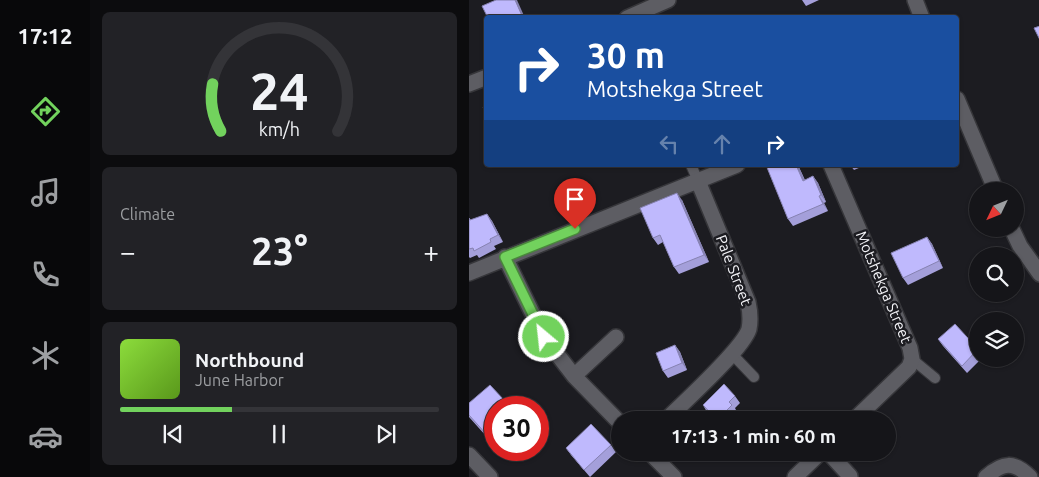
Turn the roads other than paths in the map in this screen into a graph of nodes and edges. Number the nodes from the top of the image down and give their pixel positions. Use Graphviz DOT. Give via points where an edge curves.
graph roads {
  1 [pos="668,0"];
  2 [pos="915,0"];
  3 [pos="634,15"];
  4 [pos="921,15"];
  5 [pos="484,78"];
  6 [pos="469,84"];
  7 [pos="959,105"];
  8 [pos="692,167"];
  9 [pos="732,167"];
  10 [pos="832,167"];
  11 [pos="698,181"];
  12 [pos="992,182"];
  13 [pos="1016,238"];
  14 [pos="505,257"];
  15 [pos="469,272"];
  16 [pos="1039,274"];
  17 [pos="616,337"];
  18 [pos="732,354"];
  19 [pos="913,359"];
  20 [pos="574,376"];
  21 [pos="754,377"];
  22 [pos="935,378"];
  23 [pos="675,411"];
  24 [pos="863,411"];
  25 [pos="611,414"];
  26 [pos="469,455"];
  27 [pos="658,461"];
  28 [pos="812,461"];
  29 [pos="836,461"];
  30 [pos="850,476"];
  31 [pos="490,477"];
  32 [pos="673,477"];
  33 [pos="795,477"];
  34 [pos="986,477"];
  35 [pos="1030,477"];
  1 -- 3 [label="street"];
  2 -- 4 [label="street"];
  5 -- 6 [label="street"];
  7 -- 12 [label="street"];
  8 -- 11 [label="lane"];
  9 -- 11 [label="street"];
  10 -- 19 [label="street, Motshekga Street"];
  11 -- 14 [label="street"];
  11 -- 18 [label="street, Pale Street" via="748,302 749,330"];
  13 -- 16 [label="street"];
  14 -- 15 [label="street"];
  14 -- 20 [label="street" via="544,337"];
  17 -- 20 [label="street"];
  18 -- 21 [label="lane"];
  18 -- 23 [label="street, Pale Street"];
  19 -- 22 [label="lane"];
  19 -- 24 [label="street, Motshekga Street" via="909,367"];
  20 -- 25 [label="street"];
  26 -- 31 [label="street"];
  27 -- 32 [label="street"];
  28 -- 33 [label="street"];
  29 -- 30 [label="street"];
  34 -- 35 [label="street" via="1001,467 1013,465"];
}
